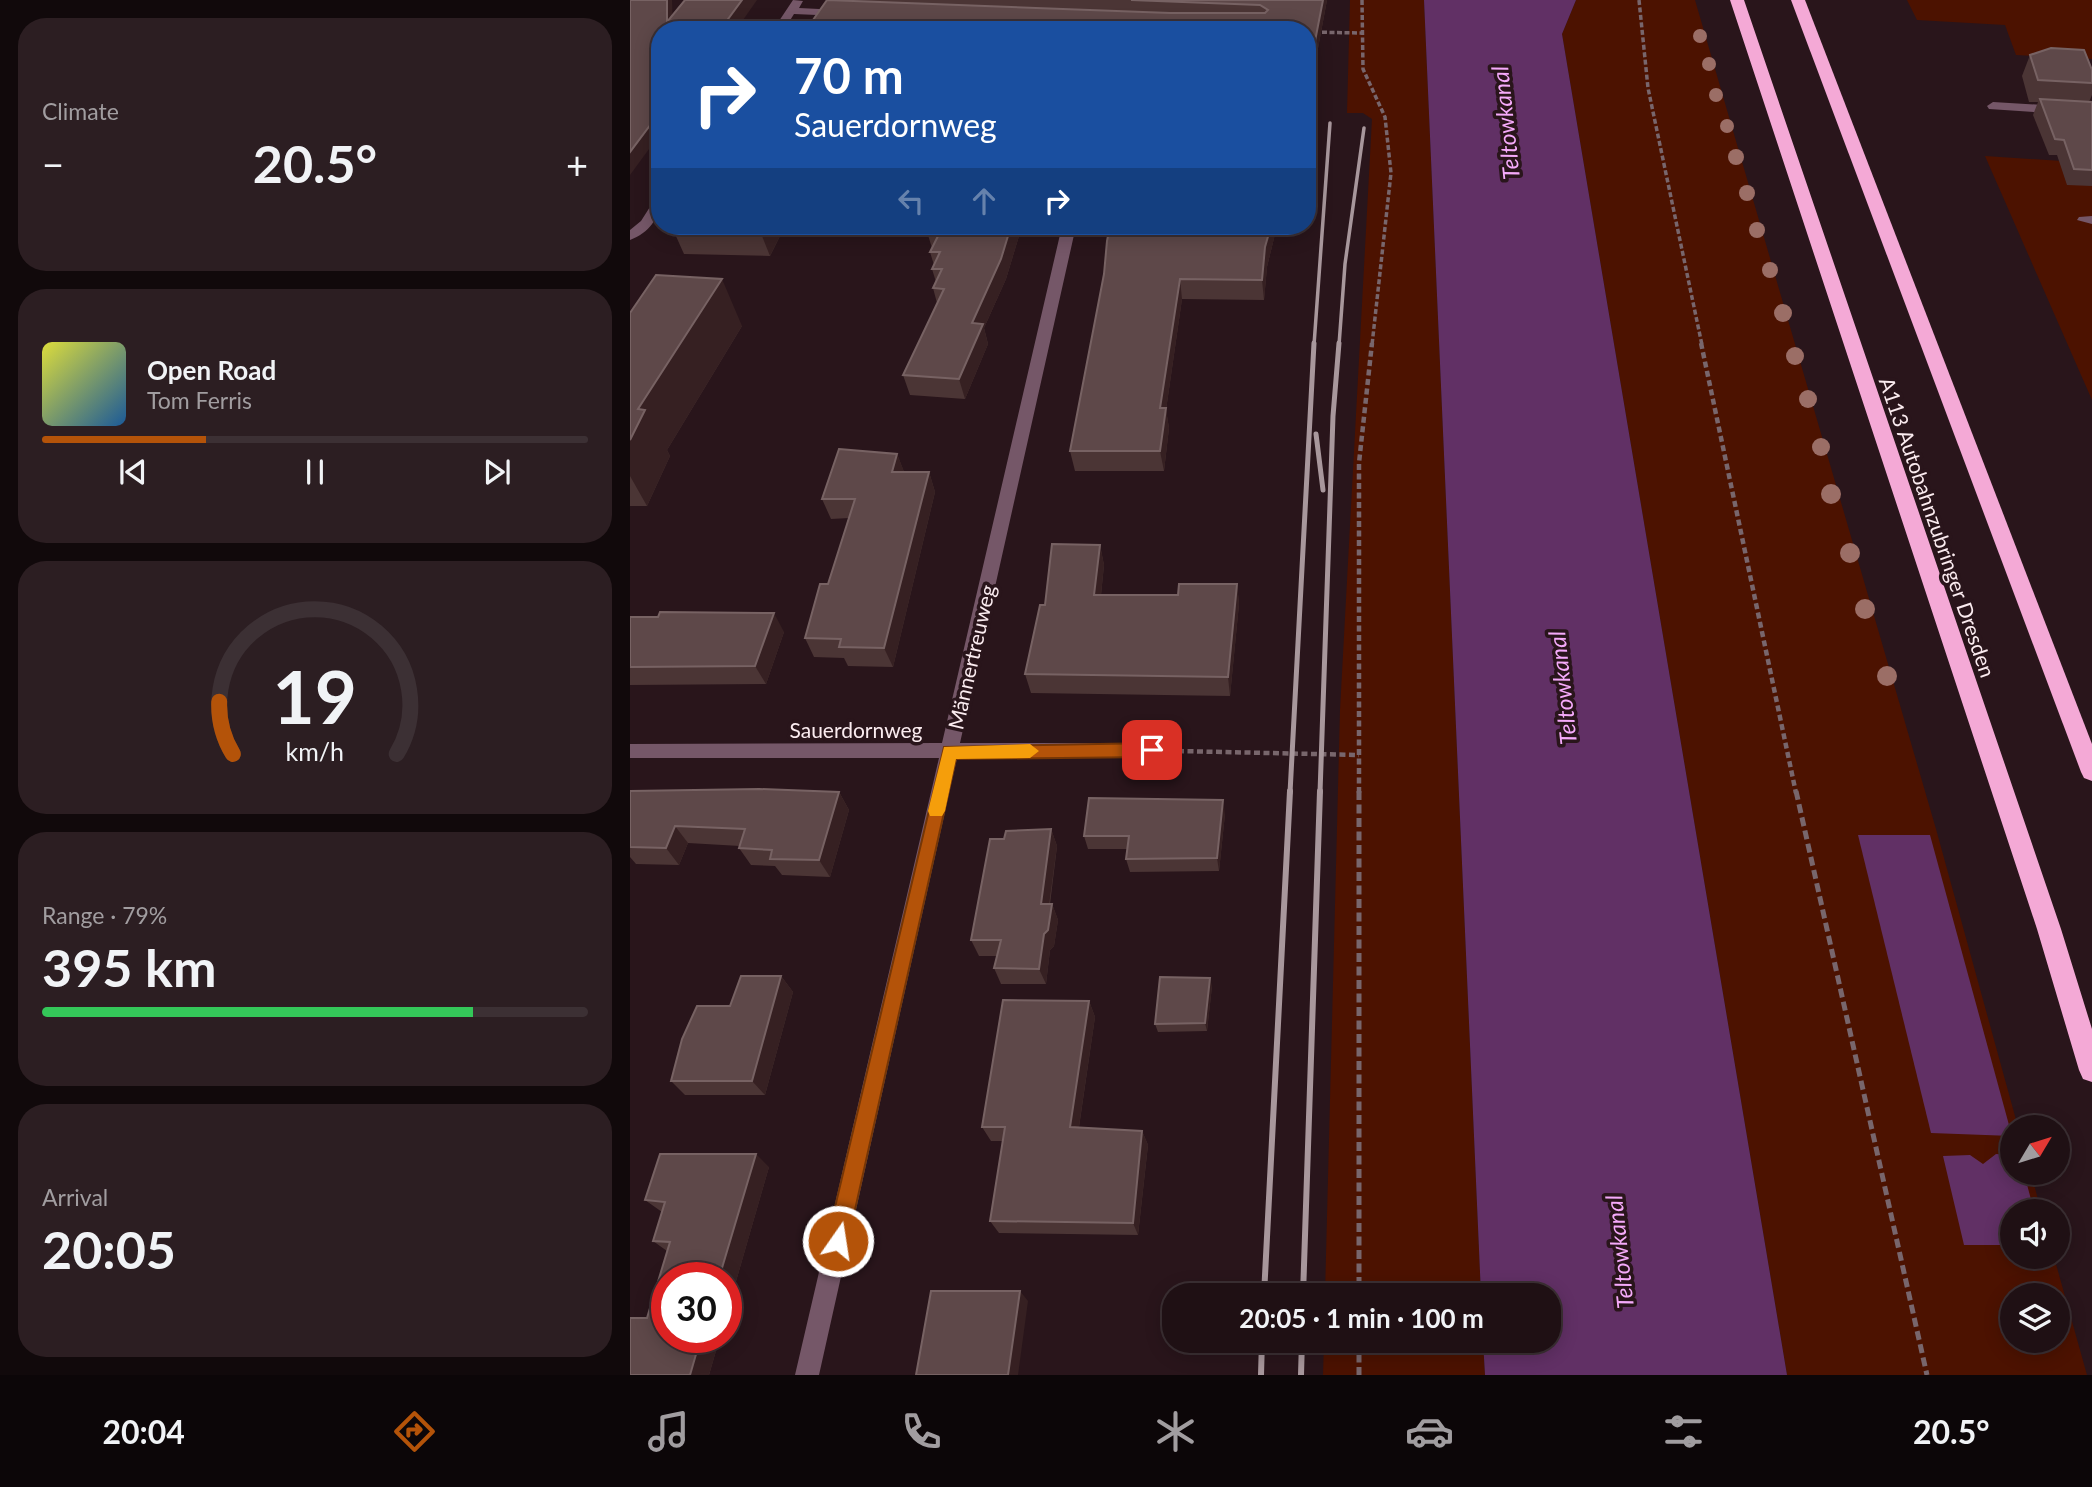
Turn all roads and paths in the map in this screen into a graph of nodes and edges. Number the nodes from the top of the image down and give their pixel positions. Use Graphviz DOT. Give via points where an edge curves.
graph roads {
  1 [pos="1362,0"];
  2 [pos="1639,0"];
  3 [pos="1737,0"];
  4 [pos="1798,0"];
  5 [pos="795,5"];
  6 [pos="851,13"];
  7 [pos="784,21"];
  8 [pos="1316,32"];
  9 [pos="1362,33"];
  10 [pos="1993,106"];
  11 [pos="2092,112"];
  12 [pos="651,216"];
  13 [pos="1067,235"];
  14 [pos="630,236"];
  15 [pos="1152,750"];
  16 [pos="630,751"];
  17 [pos="950,752"];
  18 [pos="1359,755"];
  19 [pos="2092,772"];
  20 [pos="2092,1070"];
  21 [pos="1359,1283"];
  22 [pos="1359,1353"];
  23 [pos="807,1375"];
  24 [pos="1359,1375"];
  25 [pos="1927,1375"];
  1 -- 9 [label="path"];
  2 -- 25 [label="path" via="1648,88 1784,738"];
  3 -- 20 [label="highway, A113 Autobahnzubringer Dresden" via="2040,902"];
  4 -- 19 [label="highway"];
  5 -- 6 [label="street"];
  5 -- 7 [label="street"];
  8 -- 9 [label="path"];
  9 -- 18 [label="path" via="1363,69 1385,117 1391,173 1359,463"];
  10 -- 11 [label="street"];
  12 -- 14 [label="street"];
  13 -- 17 [label="street, Männertreuweg"];
  15 -- 17 [label="street, Sauerdornweg"];
  15 -- 18 [label="path"];
  16 -- 17 [label="street, Sauerdornweg"];
  17 -- 23 [label="street, Männertreuweg"];
  18 -- 21 [label="path"];
  22 -- 24 [label="path"];
}
